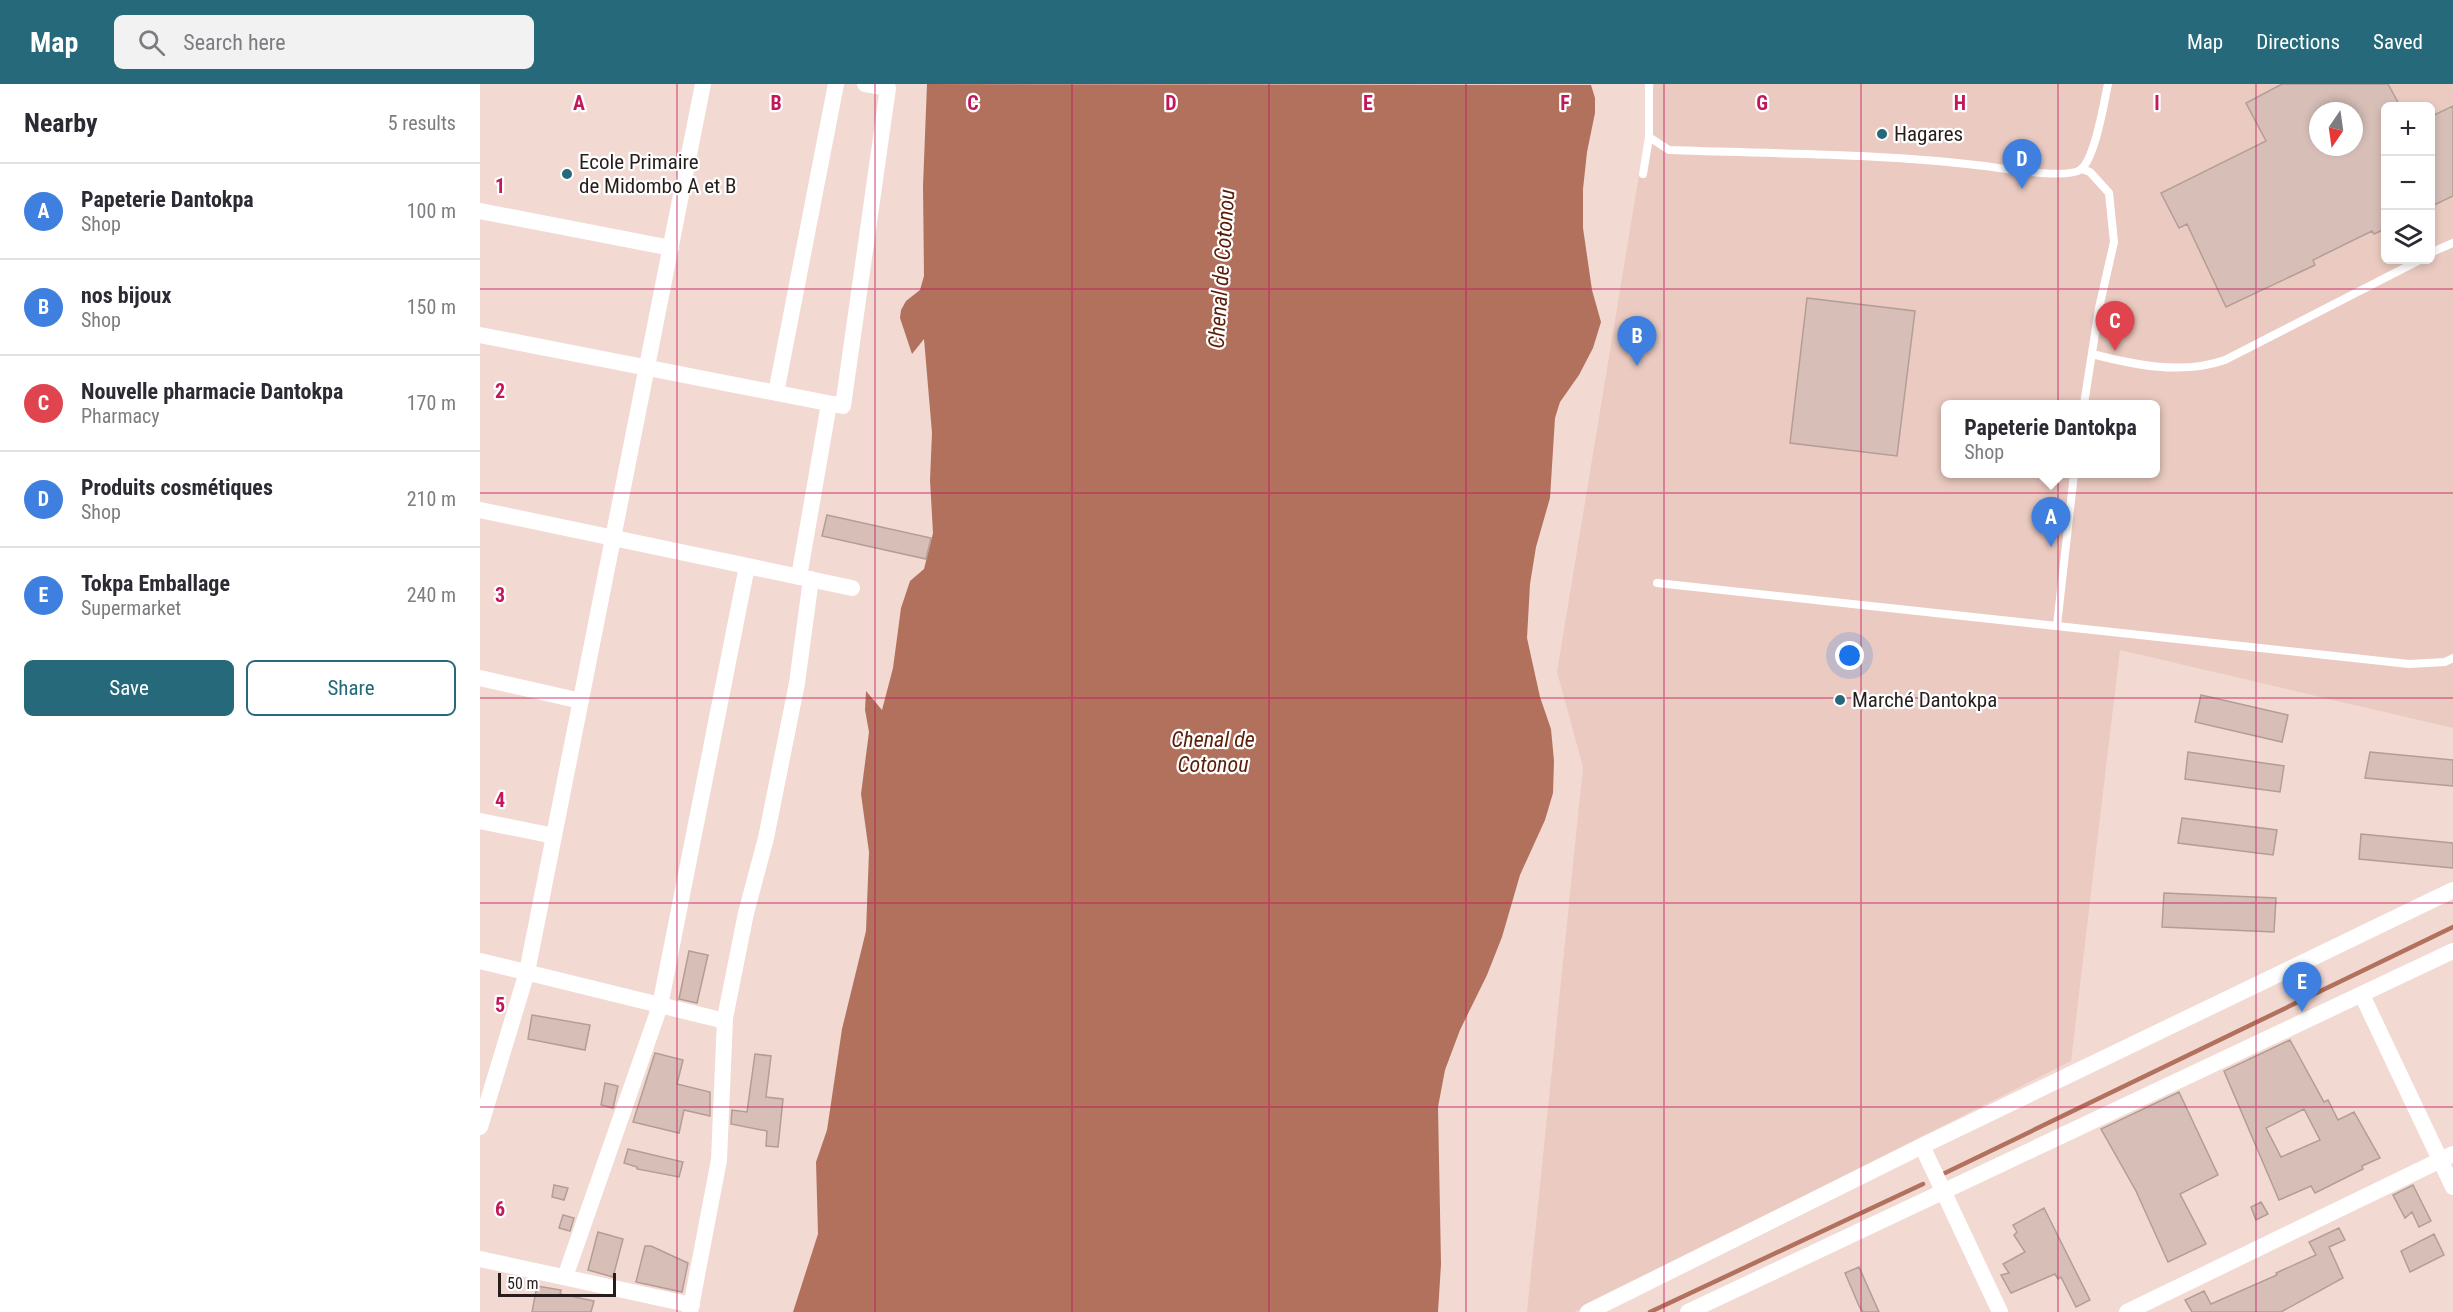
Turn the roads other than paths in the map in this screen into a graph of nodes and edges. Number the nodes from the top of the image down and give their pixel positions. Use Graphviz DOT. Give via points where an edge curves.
graph roads {
  1 [pos="703,84"];
  2 [pos="836,84"];
  3 [pos="865,84"];
  4 [pos="1649,84"];
  5 [pos="2108,84"];
  6 [pos="1649,137"];
  7 [pos="2082,169"];
  8 [pos="1642,174"];
  9 [pos="480,211"];
  10 [pos="2453,243"];
  11 [pos="671,248"];
  12 [pos="2435,251"];
  13 [pos="2412,264"];
  14 [pos="480,335"];
  15 [pos="2092,354"];
  16 [pos="647,368"];
  17 [pos="776,393"];
  18 [pos="2085,400"];
  19 [pos="829,404"];
  20 [pos="2074,478"];
  21 [pos="480,510"];
  22 [pos="613,538"];
  23 [pos="747,566"];
  24 [pos="805,578"];
  25 [pos="1658,583"];
  26 [pos="852,588"];
  27 [pos="2057,625"];
  28 [pos="2453,658"];
  29 [pos="480,678"];
  30 [pos="581,701"];
  31 [pos="480,821"];
  32 [pos="554,836"];
  33 [pos="2453,890"];
  34 [pos="2453,951"];
  35 [pos="480,961"];
  36 [pos="527,972"];
  37 [pos="2362,996"];
  38 [pos="660,1006"];
  39 [pos="724,1022"];
  40 [pos="485,1095"];
  41 [pos="480,1127"];
  42 [pos="1922,1146"];
  43 [pos="2447,1157"];
  44 [pos="2453,1187"];
  45 [pos="1944,1193"];
  46 [pos="480,1260"];
  47 [pos="564,1277"];
  48 [pos="691,1308"];
  49 [pos="1588,1312"];
  50 [pos="1688,1312"];
  51 [pos="2000,1312"];
  52 [pos="2127,1312"];
  1 -- 11 [label="street"];
  2 -- 17 [label="street"];
  3 -- 19 [label="street" via="888,88 843,406"];
  4 -- 6 [label="lane"];
  5 -- 7 [label="lane" via="2093,147"];
  6 -- 7 [label="lane" via="1669,150 1939,160 2071,174"];
  6 -- 8 [label="lane"];
  7 -- 15 [label="lane" via="2090,172 2109,193 2114,242"];
  9 -- 11 [label="street"];
  10 -- 12 [label="lane"];
  11 -- 16 [label="street"];
  13 -- 15 [label="lane" via="2208,366 2131,364"];
  14 -- 16 [label="street"];
  15 -- 18 [label="lane"];
  16 -- 17 [label="street"];
  16 -- 22 [label="street"];
  17 -- 19 [label="street"];
  19 -- 24 [label="street"];
  20 -- 27 [label="lane"];
  21 -- 22 [label="street"];
  22 -- 23 [label="street"];
  22 -- 30 [label="street"];
  23 -- 24 [label="street"];
  23 -- 38 [label="street"];
  24 -- 26 [label="street"];
  24 -- 39 [label="street" via="795,694"];
  25 -- 27 [label="lane"];
  27 -- 28 [label="lane" via="2409,664"];
  29 -- 30 [label="street"];
  30 -- 32 [label="street"];
  31 -- 32 [label="street"];
  32 -- 36 [label="street"];
  33 -- 42 [label="street"];
  34 -- 37 [label="street"];
  35 -- 36 [label="street"];
  36 -- 38 [label="street"];
  36 -- 40 [label="street"];
  37 -- 43 [label="street"];
  37 -- 45 [label="street"];
  38 -- 39 [label="street"];
  38 -- 47 [label="street"];
  39 -- 48 [label="street" via="719,1160"];
  40 -- 41 [label="street"];
  42 -- 45 [label="street"];
  42 -- 49 [label="street"];
  43 -- 44 [label="street"];
  43 -- 52 [label="street"];
  45 -- 50 [label="street"];
  45 -- 51 [label="street"];
  46 -- 47 [label="street"];
  47 -- 48 [label="street"];
}
